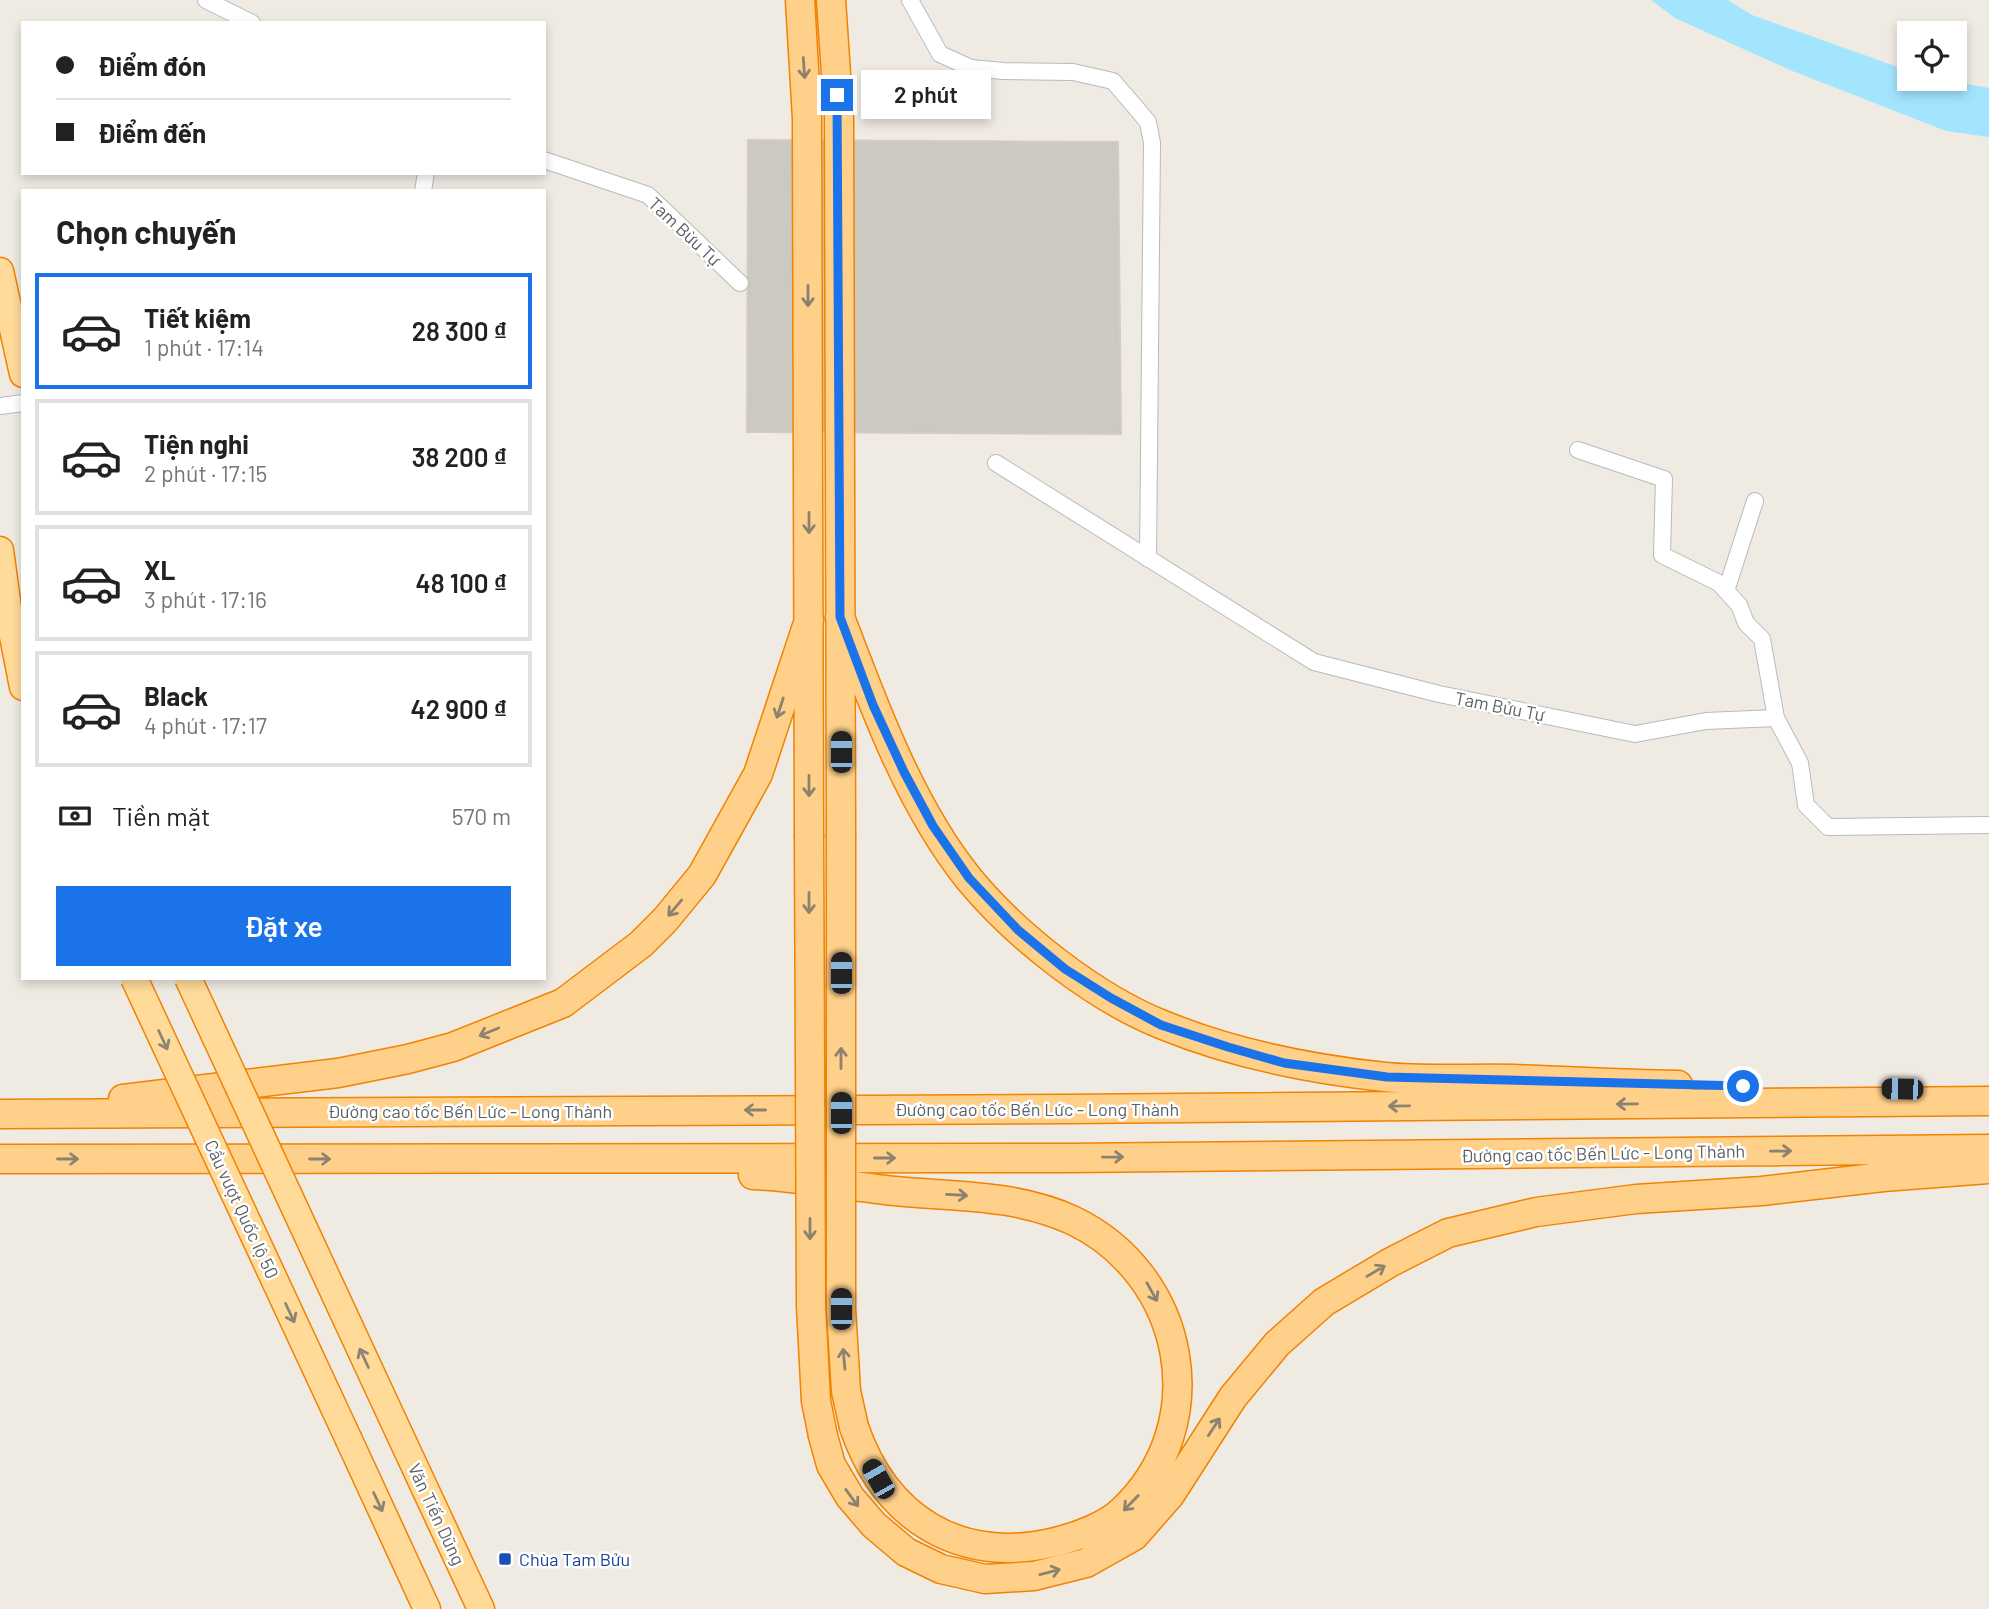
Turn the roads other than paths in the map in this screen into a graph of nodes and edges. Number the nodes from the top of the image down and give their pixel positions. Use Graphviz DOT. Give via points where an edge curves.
graph roads {
  1 [pos="206,0"];
  2 [pos="800,0"];
  3 [pos="831,0"];
  4 [pos="910,0"];
  5 [pos="248,21"];
  6 [pos="546,161"];
  7 [pos="0,271"];
  8 [pos="740,283"];
  9 [pos="21,365"];
  10 [pos="21,403"];
  11 [pos="0,406"];
  12 [pos="1578,450"];
  13 [pos="996,463"];
  14 [pos="1755,501"];
  15 [pos="0,550"];
  16 [pos="1148,559"];
  17 [pos="1726,591"];
  18 [pos="840,617"];
  19 [pos="809,620"];
  20 [pos="21,677"];
  21 [pos="1776,718"];
  22 [pos="1989,825"];
  23 [pos="135,980"];
  24 [pos="189,980"];
  25 [pos="1989,1091"];
  26 [pos="1989,1101"];
  27 [pos="0,1108"];
  28 [pos="0,1114"];
  29 [pos="1989,1149"];
  30 [pos="0,1159"];
  31 [pos="450,1159"];
  32 [pos="1989,1168"];
  33 [pos="427,1609"];
  34 [pos="481,1609"];
  1 -- 5 [label="street"];
  2 -- 19 [label="highway, one-way" via="807,119"];
  3 -- 18 [label="highway" via="839,118"];
  4 -- 16 [label="street" via="940,54 971,68 1073,72 1114,81 1148,121 1152,144"];
  6 -- 8 [label="street, Tam Bừu Tự" via="648,195"];
  7 -- 9 [label="highway"];
  10 -- 11 [label="street"];
  12 -- 17 [label="street" via="1664,480 1662,555"];
  13 -- 16 [label="street, Tam Bửu Tự"];
  14 -- 17 [label="street"];
  15 -- 20 [label="highway"];
  16 -- 21 [label="street, Tam Bửu Tự" via="1314,662 1439,694 1635,734 1706,721"];
  17 -- 21 [label="street" via="1762,639"];
  18 -- 25 [label="highway" via="904,772 933,826 969,878 1018,930 1065,969 1161,1025 1284,1063 1387,1077"];
  31 -- 18 [label="highway, one-way, bridge" via="779,1176 825,1184 900,1192 977,1196 1026,1204 1072,1220 1117,1248 1147,1282 1174,1345 1178,1380 1174,1421 1163,1457 1143,1490 1119,1514 1076,1537 1031,1548 987,1548 948,1537 919,1521 878,1479 863,1453 846,1391 841,1309 841,833"];
  19 -- 27 [label="highway, one-way" via="758,774 702,876 641,944 563,1003 453,1047 351,1070 123,1099"];
  19 -- 32 [label="highway, one-way, bridge" via="811,1306 816,1401 831,1465 850,1497 905,1552 941,1569 985,1579 1034,1576 1086,1563 1134,1536 1170,1495 1234,1397 1277,1344 1324,1302 1448,1233 1536,1212 1636,1199"];
  21 -- 22 [label="street" via="1800,763 1806,805 1828,827"];
  23 -- 33 [label="highway, Cầu vượt Quốc lộ 50, one-way, bridge"];
  34 -- 24 [label="highway, Văn Tiến Dũng, one-way, bridge"];
  26 -- 28 [label="highway, Đường cao tốc Bến Lức - Long Thành, one-way"];
  31 -- 29 [label="highway, Đường cao tốc Bến Lức - Long Thành, one-way"];
  30 -- 31 [label="highway, Đường cao tốc Bến Lức - Long Thành, one-way"];
}
